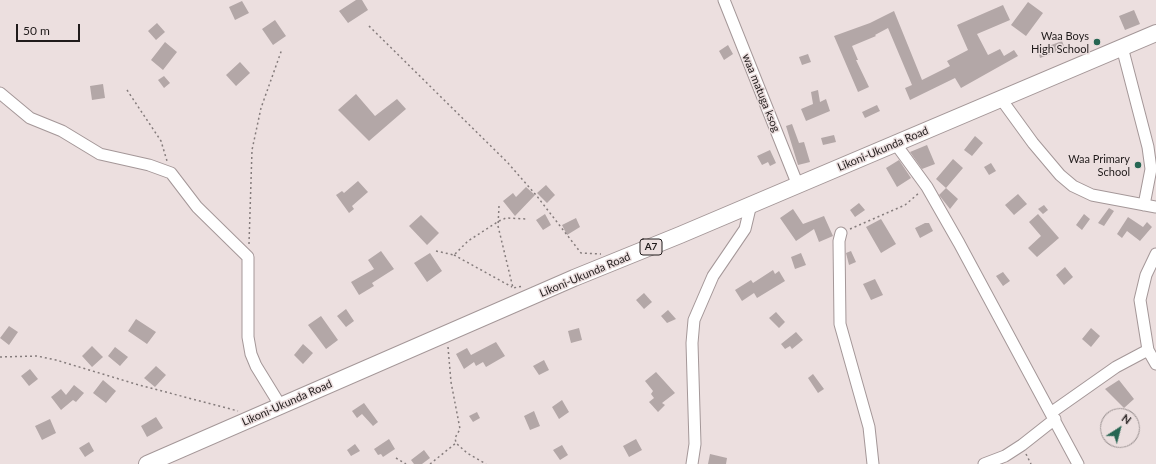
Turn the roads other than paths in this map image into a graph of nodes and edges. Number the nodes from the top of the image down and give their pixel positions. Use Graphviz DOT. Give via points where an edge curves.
graph roads {
  1 [pos="724,0"];
  2 [pos="1156,32"];
  3 [pos="1122,48"];
  4 [pos="0,93"];
  5 [pos="1001,99"];
  6 [pos="895,143"];
  7 [pos="1156,149"];
  8 [pos="1151,169"];
  9 [pos="796,186"];
  10 [pos="751,204"];
  11 [pos="1144,205"];
  12 [pos="1156,207"];
  13 [pos="841,233"];
  14 [pos="1156,254"];
  15 [pos="1148,350"];
  16 [pos="1156,364"];
  17 [pos="280,405"];
  18 [pos="1053,416"];
  19 [pos="147,464"];
  20 [pos="692,464"];
  21 [pos="873,464"];
  22 [pos="984,464"];
  23 [pos="1078,464"];
  1 -- 9 [label="street, waa matuga ksog"];
  2 -- 3 [label="highway, Likoni-Ukunda Road / A7"];
  3 -- 5 [label="highway, Likoni-Ukunda Road / A7"];
  3 -- 8 [label="street" via="1148,147"];
  4 -- 17 [label="street" via="30,118 62,131 100,154 149,165 171,173 197,207 248,258 248,337 251,354"];
  5 -- 6 [label="highway, Likoni-Ukunda Road / A7"];
  5 -- 11 [label="street" via="1033,143 1060,175 1073,186 1092,195"];
  6 -- 9 [label="highway, Likoni-Ukunda Road / A7"];
  6 -- 18 [label="street" via="926,187"];
  7 -- 8 [label="street"];
  8 -- 11 [label="street"];
  9 -- 10 [label="highway, Likoni-Ukunda Road / A7"];
  10 -- 17 [label="highway, Likoni-Ukunda Road / A7"];
  10 -- 20 [label="street" via="746,229 713,276 694,320 692,343 695,444"];
  11 -- 12 [label="street"];
  13 -- 21 [label="street" via="840,324 869,427"];
  14 -- 15 [label="street" via="1146,274 1140,300"];
  15 -- 16 [label="street"];
  15 -- 18 [label="street" via="1116,366"];
  17 -- 19 [label="highway, Likoni-Ukunda Road / A7"];
  18 -- 22 [label="street" via="1016,448"];
  18 -- 23 [label="street"];
}
